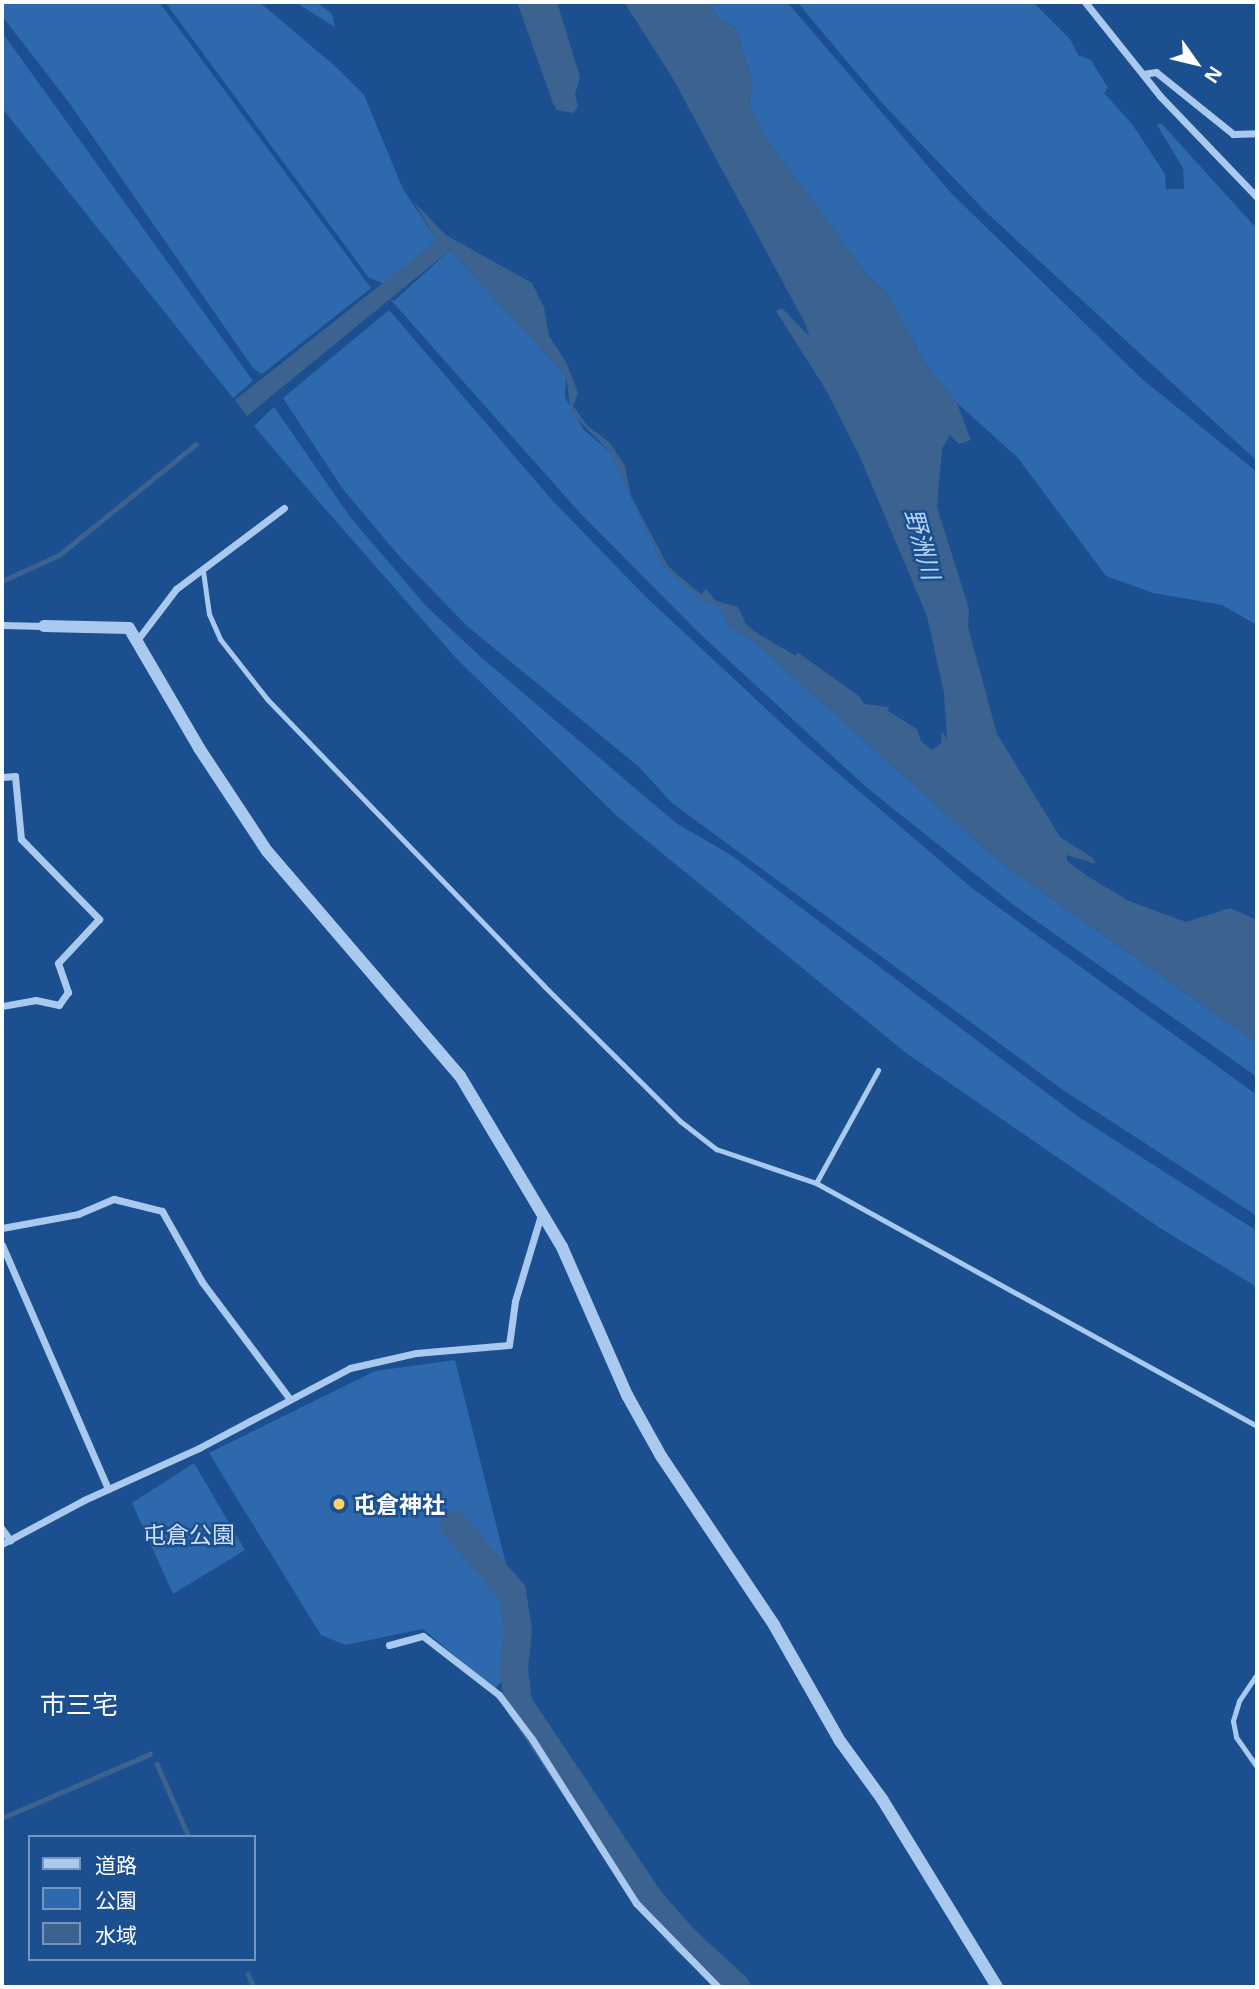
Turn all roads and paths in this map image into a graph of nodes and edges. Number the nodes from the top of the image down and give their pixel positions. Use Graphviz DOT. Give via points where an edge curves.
graph roads {
  1 [pos="1085,2"];
  2 [pos="1143,74"];
  3 [pos="1257,132"];
  4 [pos="1257,197"];
  5 [pos="284,508"];
  6 [pos="203,571"];
  7 [pos="2,625"];
  8 [pos="44,626"];
  9 [pos="138,639"];
  10 [pos="2,777"];
  11 [pos="2,1006"];
  12 [pos="878,1070"];
  13 [pos="816,1182"];
  14 [pos="542,1211"];
  15 [pos="2,1228"];
  16 [pos="2,1245"];
  17 [pos="290,1399"];
  18 [pos="1257,1426"];
  19 [pos="108,1489"];
  20 [pos="2,1529"];
  21 [pos="6,1542"];
  22 [pos="389,1645"];
  23 [pos="1257,1674"];
  24 [pos="1257,1767"];
  25 [pos="718,1987"];
  26 [pos="996,1987"];
  1 -- 2 [label="street"];
  2 -- 3 [label="street" via="1156,72 1233,134"];
  2 -- 4 [label="street"];
  5 -- 6 [label="street"];
  6 -- 9 [label="street" via="176,589"];
  6 -- 13 [label="lane" via="209,614 219,639 267,699 544,986 680,1121 716,1149"];
  7 -- 8 [label="street"];
  8 -- 9 [label="street" via="129,628"];
  9 -- 14 [label="street" via="199,748 267,851 460,1076"];
  10 -- 11 [label="street" via="15,776 21,839 99,919 58,963 68,992 59,1006 36,1000"];
  12 -- 13 [label="lane"];
  13 -- 18 [label="lane"];
  14 -- 17 [label="street" via="515,1301 509,1345 388,1357 350,1368"];
  14 -- 26 [label="street" via="627,1395 661,1456 774,1625 840,1741 882,1799"];
  15 -- 17 [label="street" via="78,1214 114,1199 162,1211 202,1282"];
  16 -- 19 [label="street"];
  17 -- 19 [label="street" via="200,1448"];
  19 -- 21 [label="street"];
  20 -- 21 [label="street"];
  22 -- 25 [label="street" via="423,1636 499,1695 539,1749 636,1903"];
  23 -- 24 [label="lane" via="1238,1701 1233,1721 1236,1737"];
}
